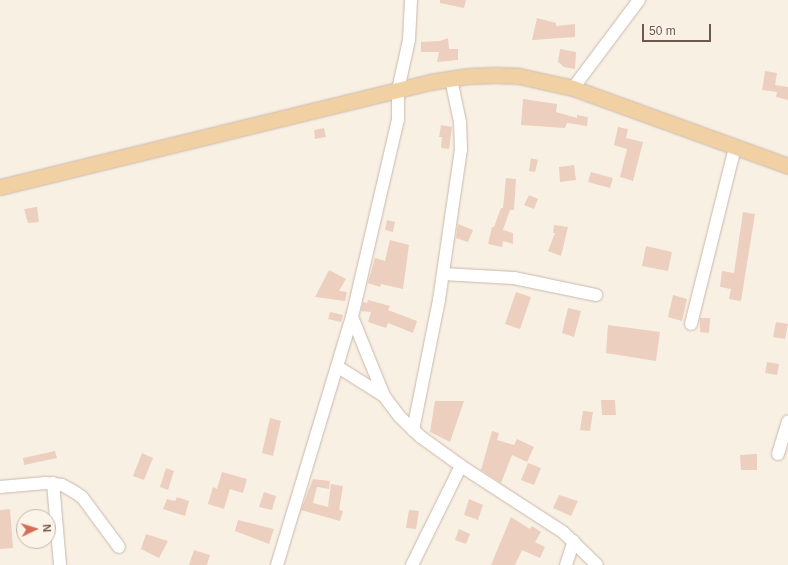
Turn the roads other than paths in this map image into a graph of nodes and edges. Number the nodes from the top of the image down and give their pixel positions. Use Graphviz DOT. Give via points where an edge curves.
graph roads {
  1 [pos="411,0"];
  2 [pos="639,0"];
  3 [pos="451,79"];
  4 [pos="573,88"];
  5 [pos="398,90"];
  6 [pos="735,148"];
  7 [pos="786,164"];
  8 [pos="0,187"];
  9 [pos="443,274"];
  10 [pos="596,295"];
  11 [pos="352,317"];
  12 [pos="691,324"];
  13 [pos="338,367"];
  14 [pos="384,396"];
  15 [pos="788,421"];
  16 [pos="414,430"];
  17 [pos="778,454"];
  18 [pos="461,466"];
  19 [pos="53,483"];
  20 [pos="0,487"];
  21 [pos="574,541"];
  22 [pos="119,547"];
  23 [pos="60,565"];
  24 [pos="277,565"];
  25 [pos="412,565"];
  26 [pos="566,565"];
  27 [pos="597,565"];
  1 -- 5 [label="street" via="409,40"];
  2 -- 4 [label="street"];
  3 -- 4 [label="main road" via="469,76 518,76"];
  3 -- 5 [label="main road"];
  3 -- 9 [label="street" via="462,143"];
  4 -- 6 [label="main road"];
  5 -- 8 [label="main road"];
  5 -- 11 [label="street" via="398,120"];
  6 -- 7 [label="main road"];
  6 -- 12 [label="street"];
  9 -- 10 [label="street" via="514,278"];
  9 -- 16 [label="street"];
  11 -- 13 [label="street"];
  11 -- 14 [label="street"];
  13 -- 14 [label="street"];
  13 -- 24 [label="street" via="308,457"];
  14 -- 16 [label="street"];
  15 -- 17 [label="street"];
  16 -- 18 [label="street"];
  18 -- 21 [label="street" via="546,520"];
  18 -- 25 [label="street"];
  19 -- 20 [label="street"];
  19 -- 22 [label="street" via="62,485 82,497"];
  19 -- 23 [label="street"];
  21 -- 26 [label="street"];
  21 -- 27 [label="street"];
}
